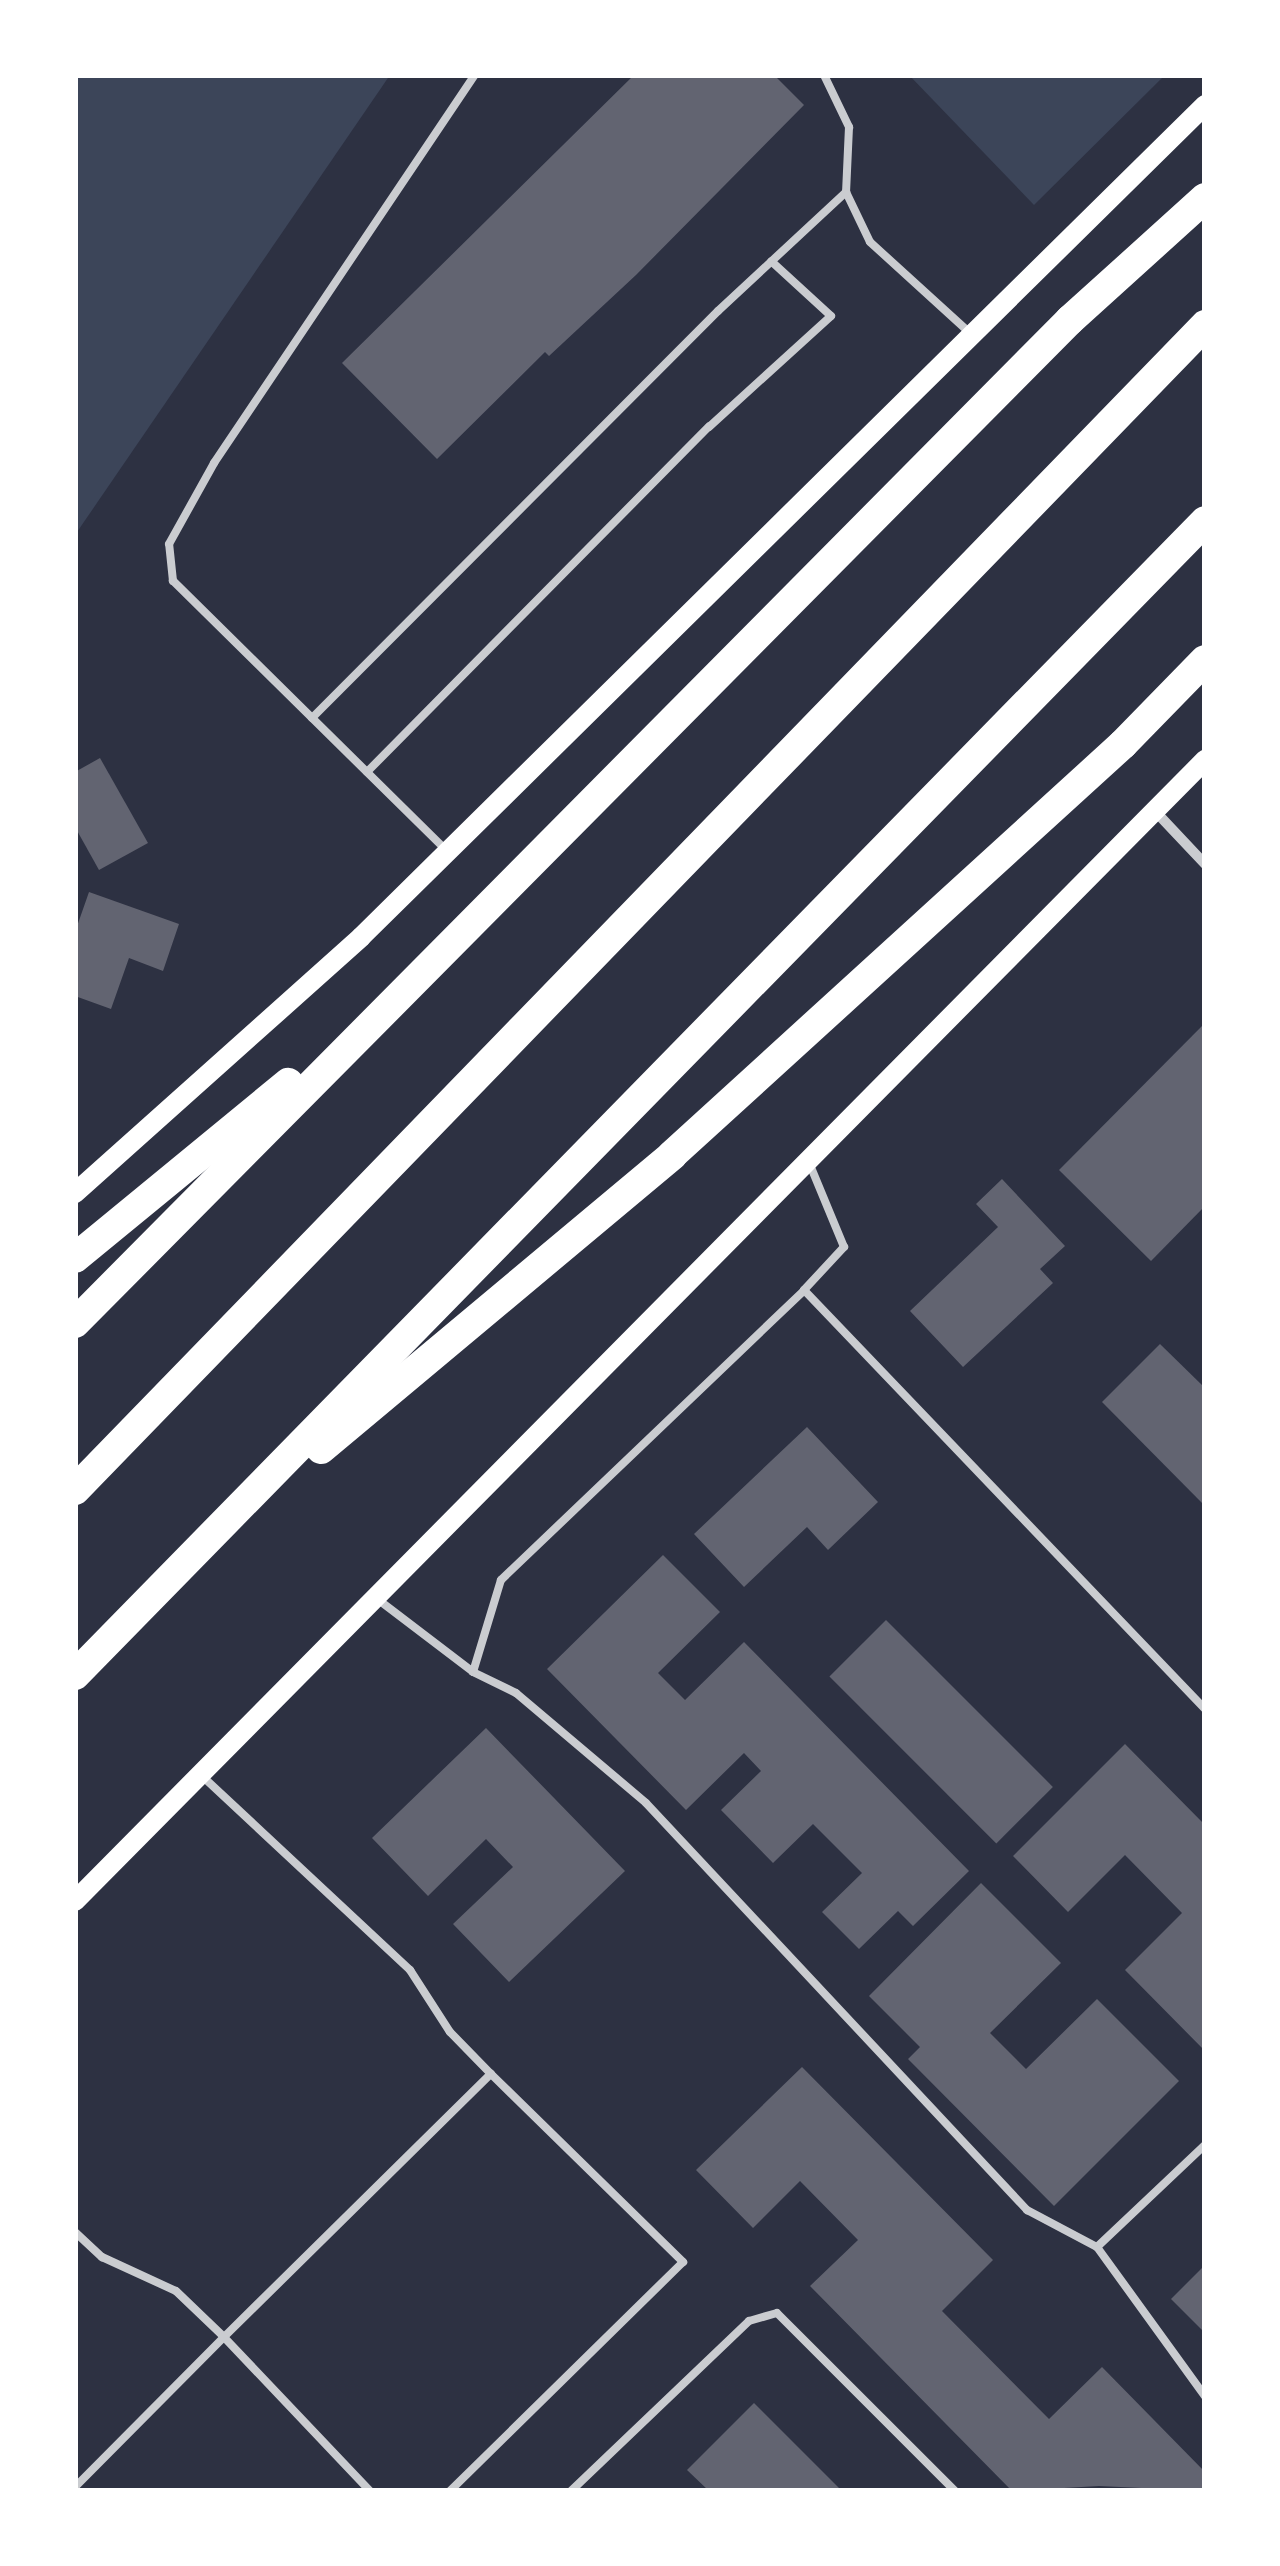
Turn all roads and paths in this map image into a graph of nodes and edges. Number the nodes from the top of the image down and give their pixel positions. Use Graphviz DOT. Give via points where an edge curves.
graph roads {
  1 [pos="475,75"];
  2 [pos="824,75"];
  3 [pos="1205,105"];
  4 [pos="846,192"];
  5 [pos="1205,198"];
  6 [pos="771,261"];
  7 [pos="1205,325"];
  8 [pos="972,335"];
  9 [pos="1205,521"];
  10 [pos="1205,660"];
  11 [pos="312,718"];
  12 [pos="1205,760"];
  13 [pos="367,772"];
  14 [pos="1154,810"];
  15 [pos="447,851"];
  16 [pos="1205,864"];
  17 [pos="489,906"];
  18 [pos="808,1160"];
  19 [pos="75,1193"];
  20 [pos="75,1258"];
  21 [pos="804,1290"];
  22 [pos="75,1322"];
  23 [pos="75,1490"];
  24 [pos="232,1518"];
  25 [pos="376,1598"];
  26 [pos="473,1672"];
  27 [pos="75,1675"];
  28 [pos="1205,1709"];
  29 [pos="201,1775"];
  30 [pos="75,1902"];
  31 [pos="491,2074"];
  32 [pos="1205,2146"];
  33 [pos="75,2232"];
  34 [pos="1098,2247"];
  35 [pos="224,2337"];
  36 [pos="1205,2396"];
  37 [pos="75,2487"];
  38 [pos="370,2491"];
  39 [pos="450,2491"];
  40 [pos="571,2491"];
  41 [pos="955,2491"];
  1 -- 11 [label="lane" via="214,463 169,544 173,581"];
  2 -- 4 [label="lane" via="849,127"];
  3 -- 8 [label="main road"];
  4 -- 6 [label="lane"];
  4 -- 8 [label="lane" via="870,242"];
  5 -- 17 [label="highway" via="1070,320"];
  6 -- 11 [label="lane"];
  6 -- 13 [label="lane" via="831,316 709,427"];
  7 -- 23 [label="highway"];
  8 -- 15 [label="main road"];
  9 -- 24 [label="highway"];
  10 -- 24 [label="highway" via="1123,744 686,1142 419,1373"];
  11 -- 13 [label="lane"];
  12 -- 14 [label="main road"];
  13 -- 15 [label="lane"];
  14 -- 16 [label="street"];
  14 -- 18 [label="main road"];
  15 -- 19 [label="main road"];
  17 -- 20 [label="highway"];
  17 -- 22 [label="highway"];
  18 -- 21 [label="lane" via="844,1247"];
  18 -- 25 [label="main road"];
  21 -- 26 [label="lane" via="501,1580"];
  21 -- 28 [label="lane"];
  24 -- 27 [label="highway"];
  25 -- 26 [label="lane"];
  25 -- 29 [label="main road"];
  26 -- 34 [label="lane" via="516,1693 646,1802 1027,2210"];
  29 -- 30 [label="main road"];
  29 -- 31 [label="lane" via="410,1970 450,2032"];
  31 -- 35 [label="lane"];
  31 -- 39 [label="lane" via="684,2262"];
  32 -- 34 [label="lane"];
  33 -- 35 [label="lane" via="102,2257 176,2291"];
  34 -- 36 [label="lane"];
  35 -- 37 [label="lane"];
  35 -- 38 [label="lane"];
  40 -- 41 [label="lane" via="749,2322 777,2313"];
}
